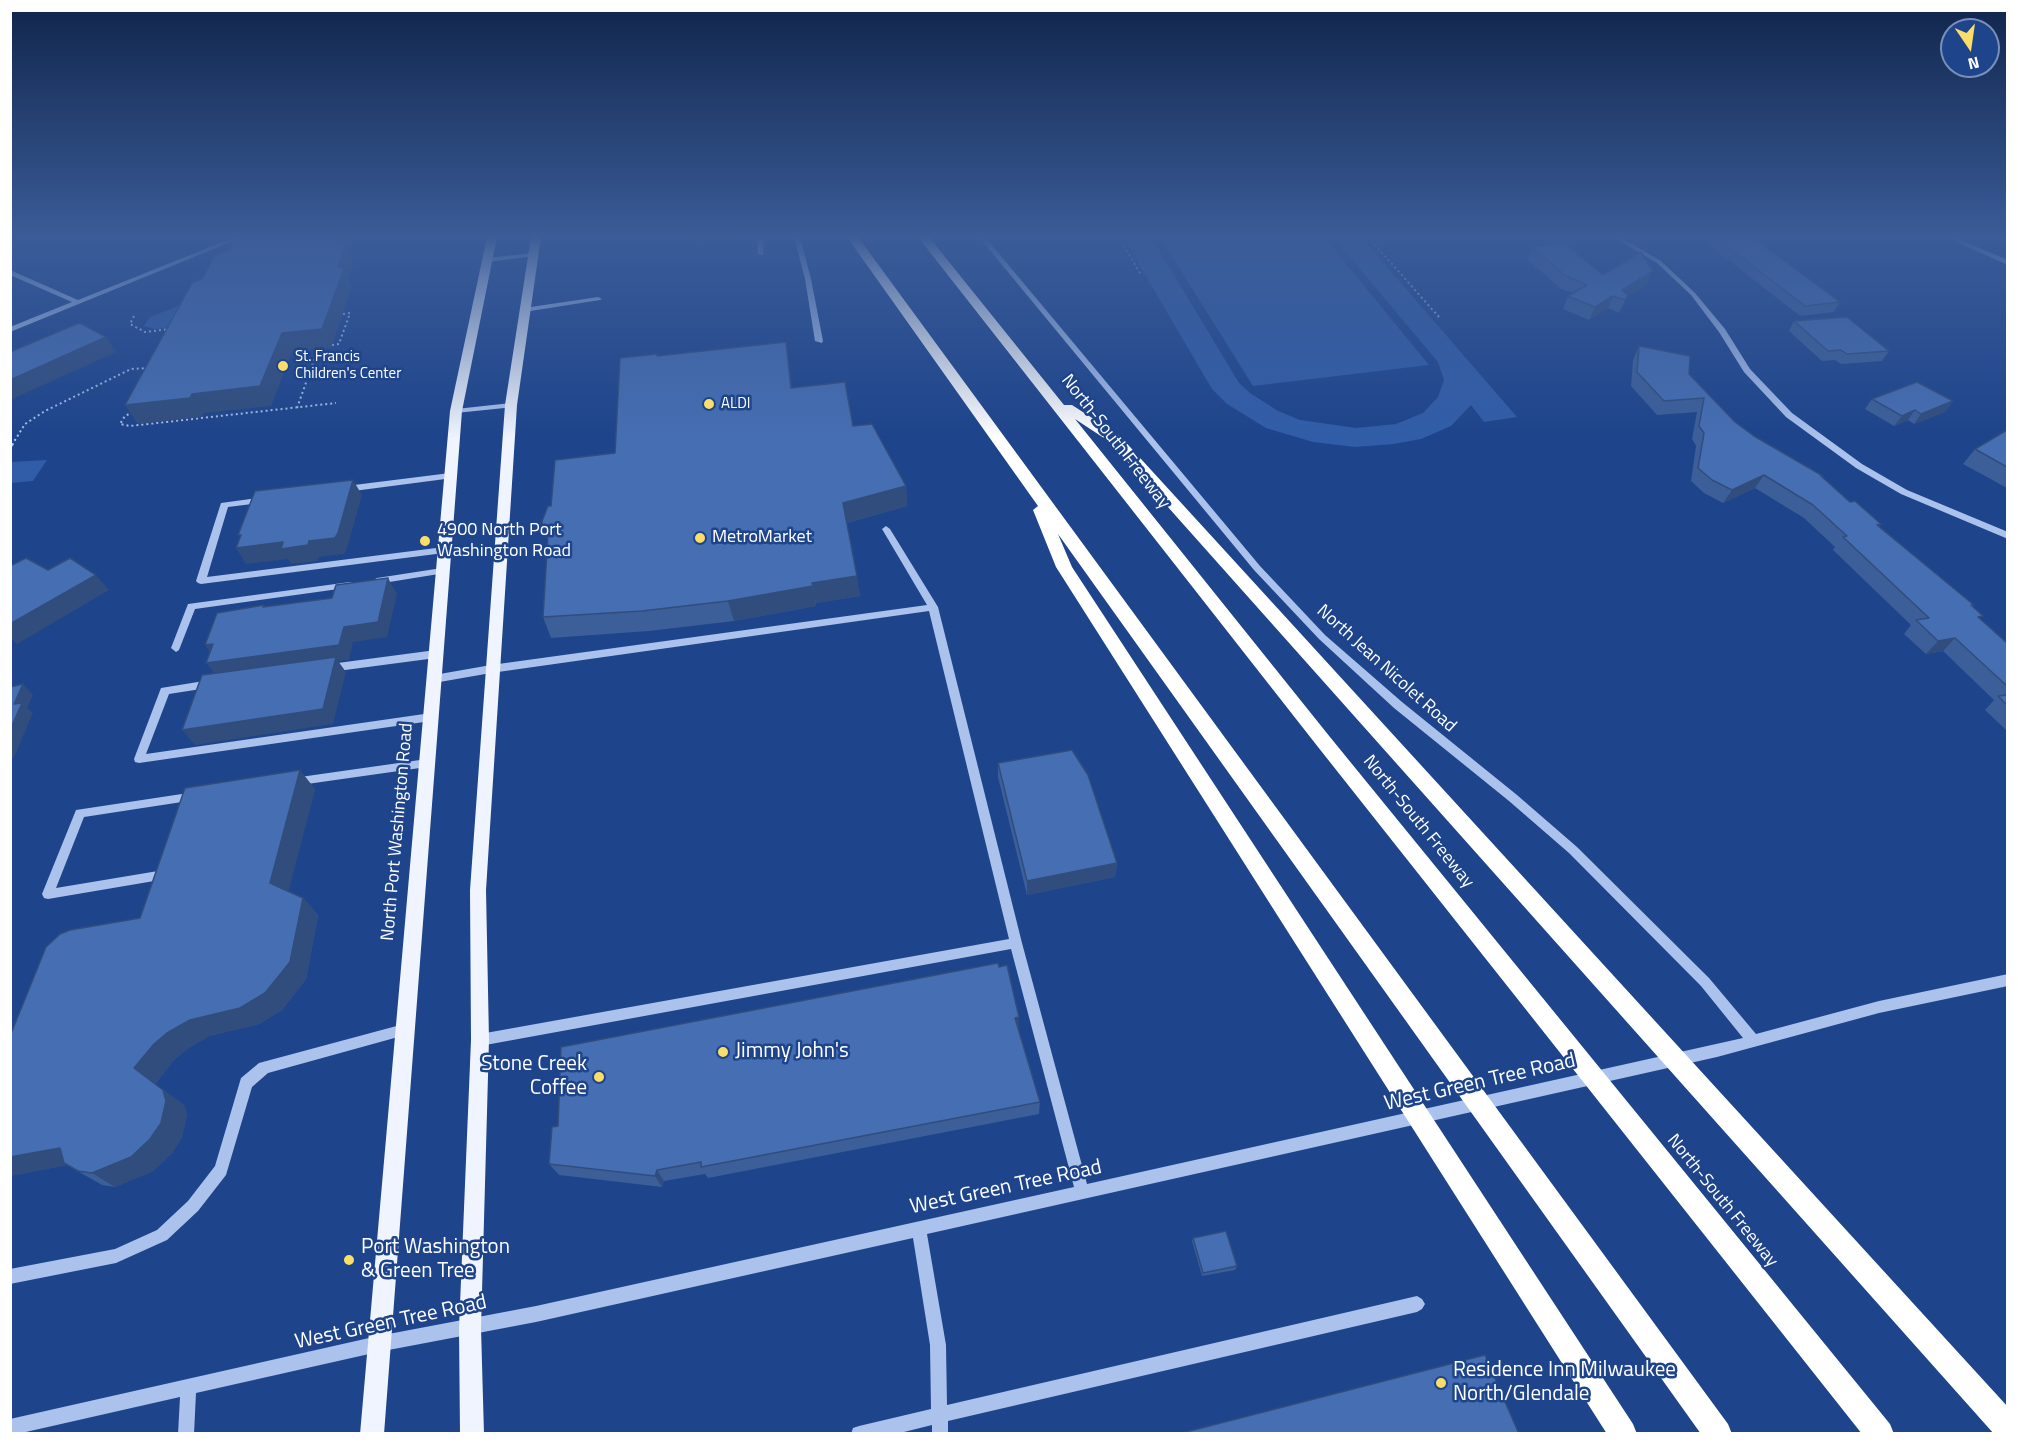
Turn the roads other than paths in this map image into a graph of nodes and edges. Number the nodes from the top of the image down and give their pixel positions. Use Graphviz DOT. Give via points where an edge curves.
graph roads {
  1 [pos="74,304"];
  2 [pos="478,304"];
  3 [pos="525,304"];
  4 [pos="566,304"];
  5 [pos="813,304"];
  6 [pos="901,304"];
  7 [pos="977,304"];
  8 [pos="1038,304"];
  9 [pos="1701,304"];
  10 [pos="524,310"];
  11 [pos="10,330"];
  12 [pos="819,341"];
  13 [pos="1053,399"];
  14 [pos="511,405"];
  15 [pos="456,411"];
  16 [pos="450,476"];
  17 [pos="1028,481"];
  18 [pos="337,490"];
  19 [pos="270,499"];
  20 [pos="886,529"];
  21 [pos="2007,536"];
  22 [pos="444,550"];
  23 [pos="442,572"];
  24 [pos="368,582"];
  25 [pos="356,584"];
  26 [pos="933,607"];
  27 [pos="176,648"];
  28 [pos="436,654"];
  29 [pos="491,669"];
  30 [pos="314,670"];
  31 [pos="434,679"];
  32 [pos="222,683"];
  33 [pos="431,717"];
  34 [pos="427,763"];
  35 [pos="280,784"];
  36 [pos="213,794"];
  37 [pos="170,853"];
  38 [pos="1016,943"];
  39 [pos="2007,980"];
  40 [pos="404,1030"];
  41 [pos="480,1040"];
  42 [pos="1753,1040"];
  43 [pos="1082,1192"];
  44 [pos="919,1228"];
  45 [pos="10,1277"];
  46 [pos="1418,1304"];
  47 [pos="470,1328"];
  48 [pos="378,1344"];
  49 [pos="188,1387"];
  50 [pos="938,1414"];
  51 [pos="10,1427"];
  52 [pos="2007,1428"];
  53 [pos="186,1434"];
  54 [pos="372,1434"];
  55 [pos="472,1434"];
  56 [pos="859,1434"];
  57 [pos="940,1434"];
  58 [pos="1623,1434"];
  59 [pos="1718,1434"];
  60 [pos="1880,1434"];
  1 -- 11 [label="street"];
  2 -- 15 [label="main road, North Port Washington Road"];
  3 -- 10 [label="main road"];
  4 -- 10 [label="street"];
  5 -- 12 [label="street"];
  6 -- 17 [label="highway"];
  7 -- 13 [label="highway, North-South Freeway"];
  8 -- 42 [label="street, North Jean Nicolet Road" via="1257,568 1322,637 1573,850 1705,982"];
  9 -- 21 [label="street" via="1747,370 1789,415 1859,466 1904,492"];
  10 -- 14 [label="main road"];
  13 -- 52 [label="highway" via="1115,439"];
  13 -- 60 [label="highway, North-South Freeway"];
  14 -- 15 [label="street"];
  14 -- 29 [label="main road"];
  15 -- 16 [label="main road, North Port Washington Road"];
  16 -- 18 [label="street"];
  16 -- 22 [label="main road, North Port Washington Road"];
  17 -- 58 [label="highway" via="1065,567"];
  17 -- 59 [label="highway"];
  19 -- 22 [label="street" via="224,505 201,581"];
  20 -- 26 [label="street"];
  22 -- 23 [label="main road, North Port Washington Road"];
  23 -- 24 [label="street"];
  23 -- 28 [label="main road, North Port Washington Road"];
  25 -- 27 [label="street" via="191,606"];
  26 -- 29 [label="street"];
  26 -- 38 [label="street"];
  28 -- 30 [label="street"];
  28 -- 31 [label="main road, North Port Washington Road"];
  29 -- 31 [label="street"];
  29 -- 41 [label="main road" via="478,890"];
  31 -- 33 [label="main road, North Port Washington Road"];
  32 -- 33 [label="street" via="165,691 139,759"];
  33 -- 34 [label="main road, North Port Washington Road"];
  34 -- 35 [label="street"];
  34 -- 40 [label="main road, North Port Washington Road"];
  36 -- 37 [label="street" via="188,802 80,813 48,894 162,875"];
  38 -- 41 [label="street"];
  38 -- 43 [label="street"];
  39 -- 42 [label="street, West Green Tree Road" via="1879,1007"];
  40 -- 45 [label="street" via="264,1068 246,1083 221,1170 193,1206 162,1235 116,1256"];
  40 -- 48 [label="main road, North Port Washington Road"];
  41 -- 47 [label="main road"];
  42 -- 43 [label="street, West Green Tree Road"];
  43 -- 44 [label="street, West Green Tree Road"];
  44 -- 47 [label="street, West Green Tree Road"];
  44 -- 50 [label="street" via="938,1345"];
  46 -- 50 [label="street"];
  47 -- 48 [label="street, West Green Tree Road"];
  47 -- 55 [label="main road"];
  48 -- 49 [label="street, West Green Tree Road"];
  48 -- 54 [label="main road, North Port Washington Road"];
  49 -- 51 [label="street, West Green Tree Road"];
  49 -- 53 [label="street"];
  50 -- 56 [label="street"];
  50 -- 57 [label="street"];
}
